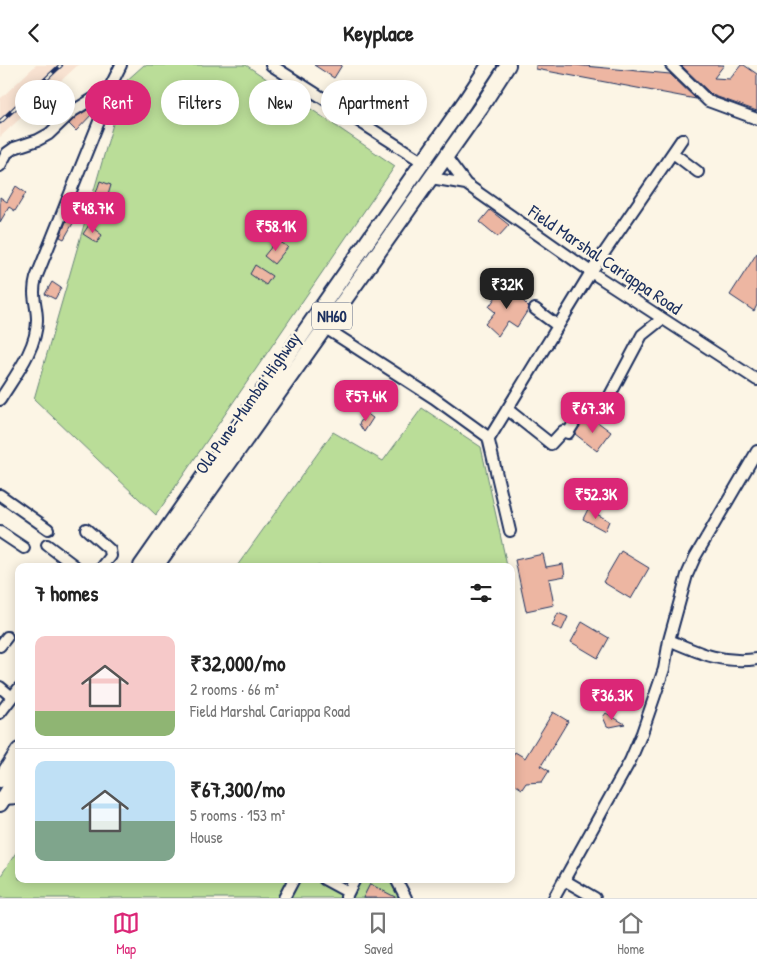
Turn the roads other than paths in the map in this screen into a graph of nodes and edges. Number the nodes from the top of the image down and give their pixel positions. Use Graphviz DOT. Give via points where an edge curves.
graph roads {
  1 [pos="121,65"];
  2 [pos="272,65"];
  3 [pos="489,65"];
  4 [pos="508,65"];
  5 [pos="671,65"];
  6 [pos="114,80"];
  7 [pos="85,104"];
  8 [pos="757,119"];
  9 [pos="98,125"];
  10 [pos="682,139"];
  11 [pos="673,153"];
  12 [pos="446,157"];
  13 [pos="424,162"];
  14 [pos="0,166"];
  15 [pos="698,172"];
  16 [pos="431,178"];
  17 [pos="466,184"];
  18 [pos="591,273"];
  19 [pos="535,309"];
  20 [pos="662,319"];
  21 [pos="558,326"];
  22 [pos="324,327"];
  23 [pos="757,379"];
  24 [pos="0,400"];
  25 [pos="507,409"];
  26 [pos="489,439"];
  27 [pos="757,451"];
  28 [pos="0,495"];
  29 [pos="48,529"];
  30 [pos="86,529"];
  31 [pos="510,531"];
  32 [pos="0,532"];
  33 [pos="47,545"];
  34 [pos="24,548"];
  35 [pos="71,563"];
  36 [pos="106,563"];
  37 [pos="143,563"];
  38 [pos="158,563"];
  39 [pos="7,637"];
  40 [pos="668,640"];
  41 [pos="0,646"];
  42 [pos="757,659"];
  43 [pos="0,687"];
  44 [pos="15,693"];
  45 [pos="12,697"];
  46 [pos="0,713"];
  47 [pos="15,756"];
  48 [pos="0,780"];
  49 [pos="15,780"];
  50 [pos="15,799"];
  51 [pos="2,802"];
  52 [pos="564,880"];
  53 [pos="292,883"];
  54 [pos="330,883"];
  55 [pos="353,883"];
  56 [pos="398,883"];
  57 [pos="347,895"];
  58 [pos="284,898"];
  59 [pos="406,898"];
  60 [pos="554,898"];
  61 [pos="595,898"];
  1 -- 6 [label="street"];
  2 -- 13 [label="street"];
  3 -- 13 [label="highway, Old Pune–Mumbai Highway / NH60"];
  4 -- 12 [label="highway, Old Pune–Mumbai Highway / NH60"];
  5 -- 8 [label="street" via="708,101"];
  7 -- 14 [label="street" via="38,141 7,153"];
  9 -- 24 [label="street" via="36,278 33,290 38,319 33,340"];
  10 -- 11 [label="street"];
  11 -- 15 [label="street"];
  11 -- 18 [label="street"];
  12 -- 16 [label="highway, Old Pune–Mumbai Highway / NH60"];
  12 -- 17 [label="street"];
  13 -- 37 [label="highway, Old Pune–Mumbai Highway / NH60"];
  16 -- 17 [label="street, Field Marshal Cariappa Road"];
  16 -- 22 [label="highway, Old Pune–Mumbai Highway / NH60"];
  17 -- 18 [label="street, Field Marshal Cariappa Road"];
  18 -- 20 [label="street, Field Marshal Cariappa Road"];
  18 -- 21 [label="street"];
  19 -- 21 [label="street"];
  20 -- 23 [label="street, Field Marshal Cariappa Road"];
  20 -- 25 [label="street" via="642,335 601,412 581,414 568,433 563,431 551,444"];
  21 -- 25 [label="street"];
  22 -- 26 [label="street" via="434,398"];
  22 -- 38 [label="highway, Old Pune–Mumbai Highway / NH60"];
  25 -- 26 [label="street"];
  26 -- 31 [label="street"];
  27 -- 40 [label="street" via="694,557"];
  28 -- 29 [label="street"];
  30 -- 36 [label="street" via="110,550 111,556"];
  32 -- 34 [label="street"];
  33 -- 35 [label="street"];
  39 -- 41 [label="street"];
  40 -- 42 [label="street" via="727,661"];
  40 -- 52 [label="street" via="664,669 630,761"];
  43 -- 45 [label="street"];
  44 -- 45 [label="street"];
  45 -- 46 [label="street"];
  47 -- 48 [label="highway"];
  49 -- 51 [label="highway"];
  50 -- 51 [label="street"];
  52 -- 60 [label="street"];
  52 -- 61 [label="street"];
  53 -- 58 [label="street"];
  54 -- 57 [label="street"];
  55 -- 57 [label="street"];
  56 -- 59 [label="street"];
}
